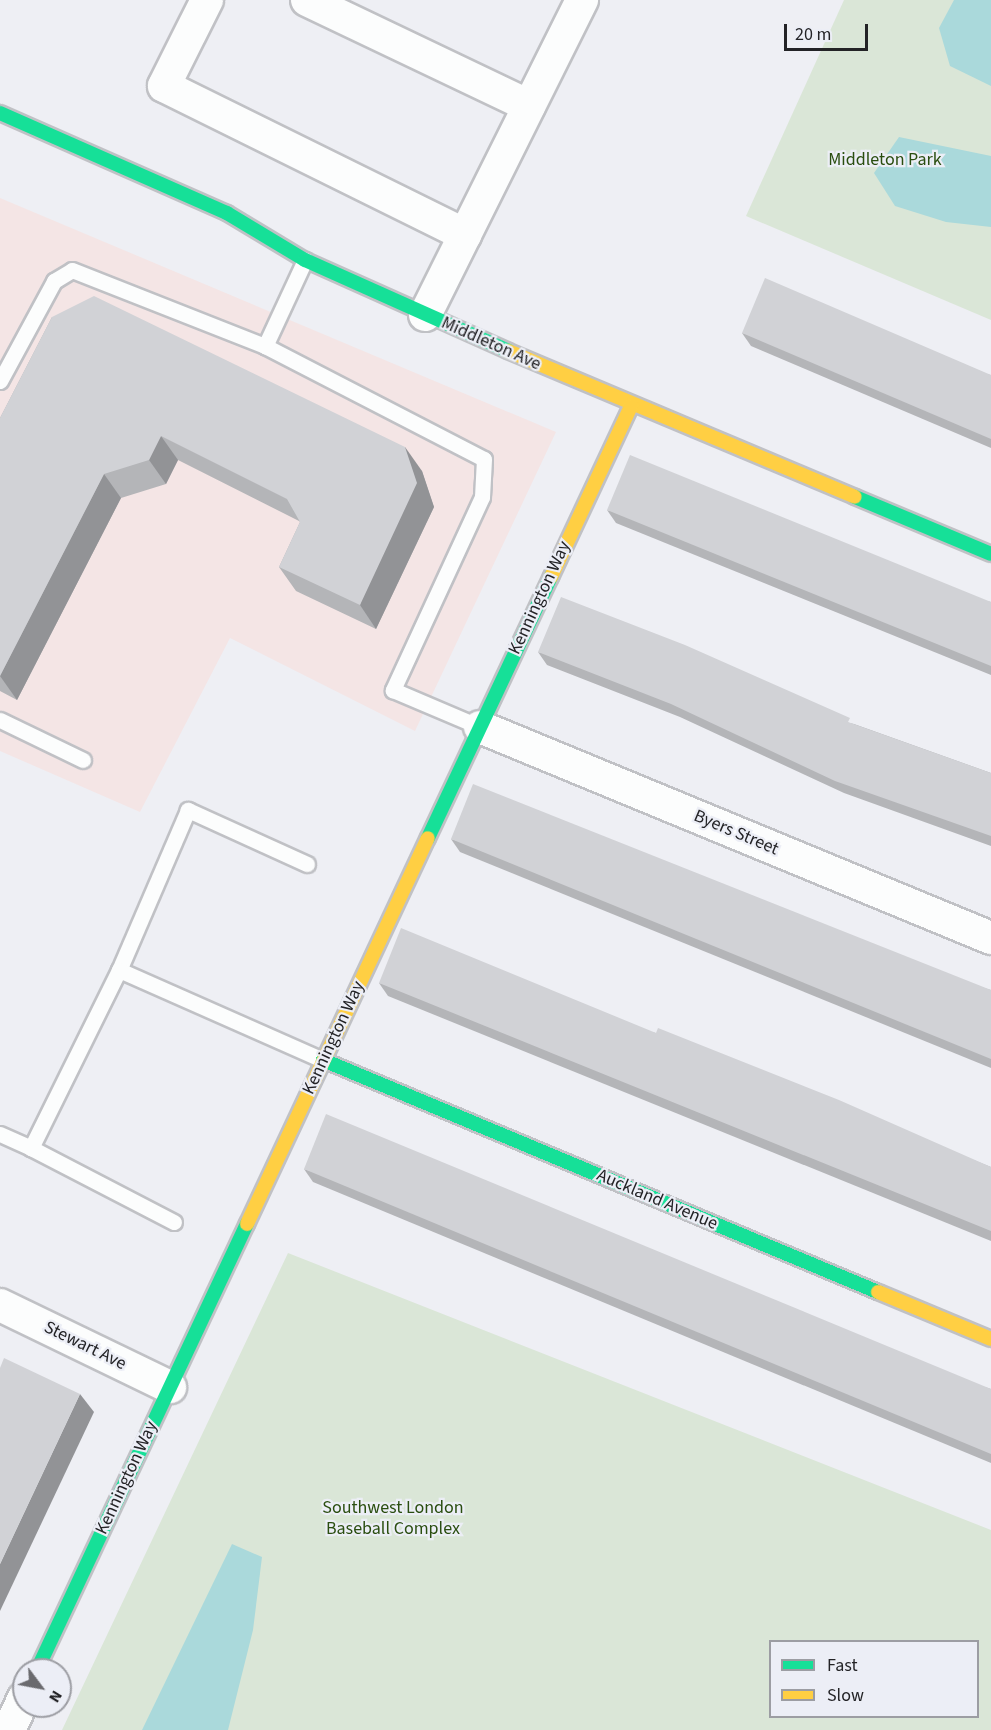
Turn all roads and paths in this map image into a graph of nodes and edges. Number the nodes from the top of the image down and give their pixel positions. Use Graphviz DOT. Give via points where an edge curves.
graph roads {
  1 [pos="207,0"];
  2 [pos="307,0"];
  3 [pos="582,0"];
  4 [pos="529,106"];
  5 [pos="0,113"];
  6 [pos="465,235"];
  7 [pos="305,260"];
  8 [pos="425,315"];
  9 [pos="265,346"];
  10 [pos="0,381"];
  11 [pos="631,406"];
  12 [pos="991,554"];
  13 [pos="0,720"];
  14 [pos="480,727"];
  15 [pos="83,760"];
  16 [pos="307,864"];
  17 [pos="991,938"];
  18 [pos="119,970"];
  19 [pos="323,1060"];
  20 [pos="0,1134"];
  21 [pos="30,1148"];
  22 [pos="174,1222"];
  23 [pos="0,1305"];
  24 [pos="991,1339"];
  25 [pos="170,1387"];
  26 [pos="43,1658"];
  1 -- 6 [label="street" via="164,86"];
  2 -- 4 [label="street"];
  3 -- 4 [label="street"];
  4 -- 6 [label="street"];
  5 -- 7 [label="street, Middleton Ave" via="227,213"];
  6 -- 8 [label="street"];
  7 -- 8 [label="street, Middleton Ave"];
  7 -- 9 [label="lane"];
  8 -- 11 [label="street, Middleton Ave"];
  9 -- 10 [label="lane" via="72,270 54,281"];
  9 -- 14 [label="lane" via="484,459 482,497 393,690"];
  11 -- 12 [label="street, Middleton Ave"];
  11 -- 14 [label="street, Kennington Way"];
  13 -- 15 [label="lane"];
  14 -- 17 [label="street, Byers Street"];
  14 -- 19 [label="street, Kennington Way"];
  16 -- 18 [label="lane" via="188,810"];
  18 -- 19 [label="lane"];
  18 -- 21 [label="lane"];
  19 -- 24 [label="street, Auckland Avenue"];
  19 -- 25 [label="street, Kennington Way"];
  20 -- 21 [label="lane"];
  21 -- 22 [label="lane"];
  23 -- 25 [label="street, Stewart Ave"];
  25 -- 26 [label="street, Kennington Way"];
}
